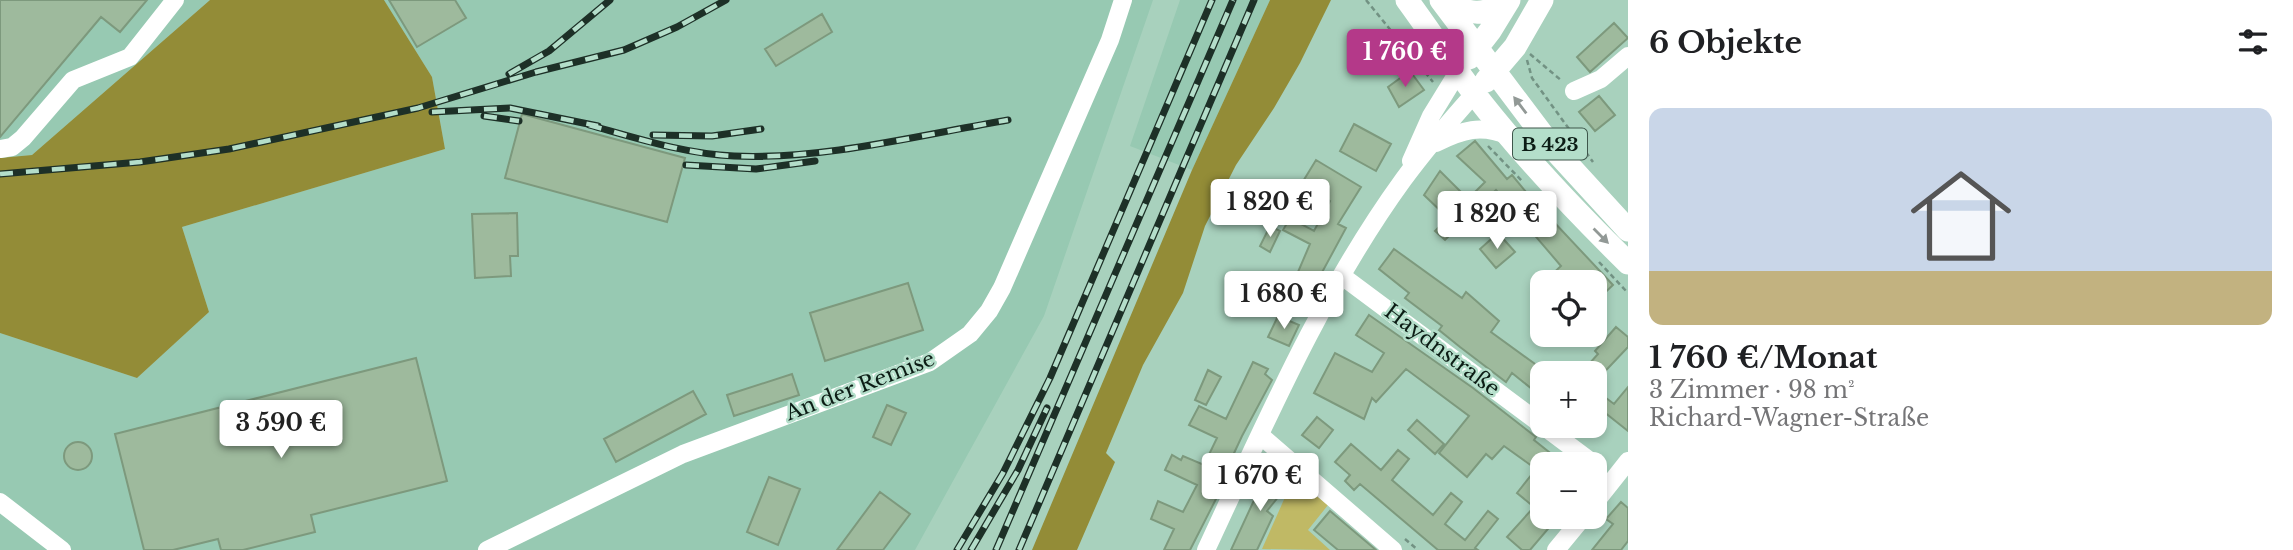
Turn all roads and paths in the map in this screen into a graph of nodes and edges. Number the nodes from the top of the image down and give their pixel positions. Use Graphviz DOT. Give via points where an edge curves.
graph roads {
  1 [pos="175,0"];
  2 [pos="1123,0"];
  3 [pos="1366,0"];
  4 [pos="1407,0"];
  5 [pos="1507,0"];
  6 [pos="1542,0"];
  7 [pos="1442,2"];
  8 [pos="1477,48"];
  9 [pos="1628,56"];
  10 [pos="1422,69"];
  11 [pos="1495,71"];
  12 [pos="1458,72"];
  13 [pos="1574,91"];
  14 [pos="1474,94"];
  15 [pos="1509,136"];
  16 [pos="1433,144"];
  17 [pos="0,149"];
  18 [pos="1593,163"];
  19 [pos="1403,180"];
  20 [pos="1628,230"];
  21 [pos="1628,263"];
  22 [pos="1342,276"];
  23 [pos="1530,416"];
  24 [pos="1260,435"];
  25 [pos="1559,438"];
  26 [pos="1578,452"];
  27 [pos="1628,461"];
  28 [pos="1607,473"];
  29 [pos="1615,479"];
  30 [pos="1607,489"];
  31 [pos="0,502"];
  32 [pos="1573,529"];
  33 [pos="62,550"];
  34 [pos="487,550"];
  35 [pos="1206,550"];
  36 [pos="1393,550"];
  37 [pos="1556,550"];
  1 -- 17 [label="street" via="130,57 73,79 23,138"];
  2 -- 34 [label="street, An der Remise" via="1110,40 1002,288 970,334 930,362 683,454"];
  3 -- 10 [label="path"];
  4 -- 12 [label="main road, B 423"];
  5 -- 7 [label="main road" via="1478,13"];
  5 -- 8 [label="main road"];
  6 -- 11 [label="main road"];
  7 -- 8 [label="main road, B 423"];
  8 -- 11 [label="main road, B 423"];
  8 -- 12 [label="main road"];
  9 -- 13 [label="street" via="1601,79"];
  11 -- 14 [label="main road"];
  20 -- 11 [label="main road, B 423, one-way" via="1551,146"];
  12 -- 14 [label="main road, B 423"];
  12 -- 19 [label="street" via="1431,116"];
  13 -- 18 [label="path" via="1527,52 1532,78"];
  14 -- 15 [label="main road, B 423"];
  14 -- 16 [label="street"];
  15 -- 16 [label="street" via="1478,128"];
  15 -- 21 [label="main road, B 423, one-way" via="1565,201"];
  16 -- 19 [label="street"];
  19 -- 22 [label="street"];
  22 -- 23 [label="street, Haydnstraße"];
  22 -- 24 [label="street"];
  24 -- 35 [label="street"];
  24 -- 36 [label="street"];
  25 -- 26 [label="street, Haydnstraße"];
  27 -- 29 [label="street"];
  28 -- 29 [label="street, Haydnstraße"];
  29 -- 30 [label="street"];
  31 -- 33 [label="street"];
  32 -- 37 [label="street"];
}
